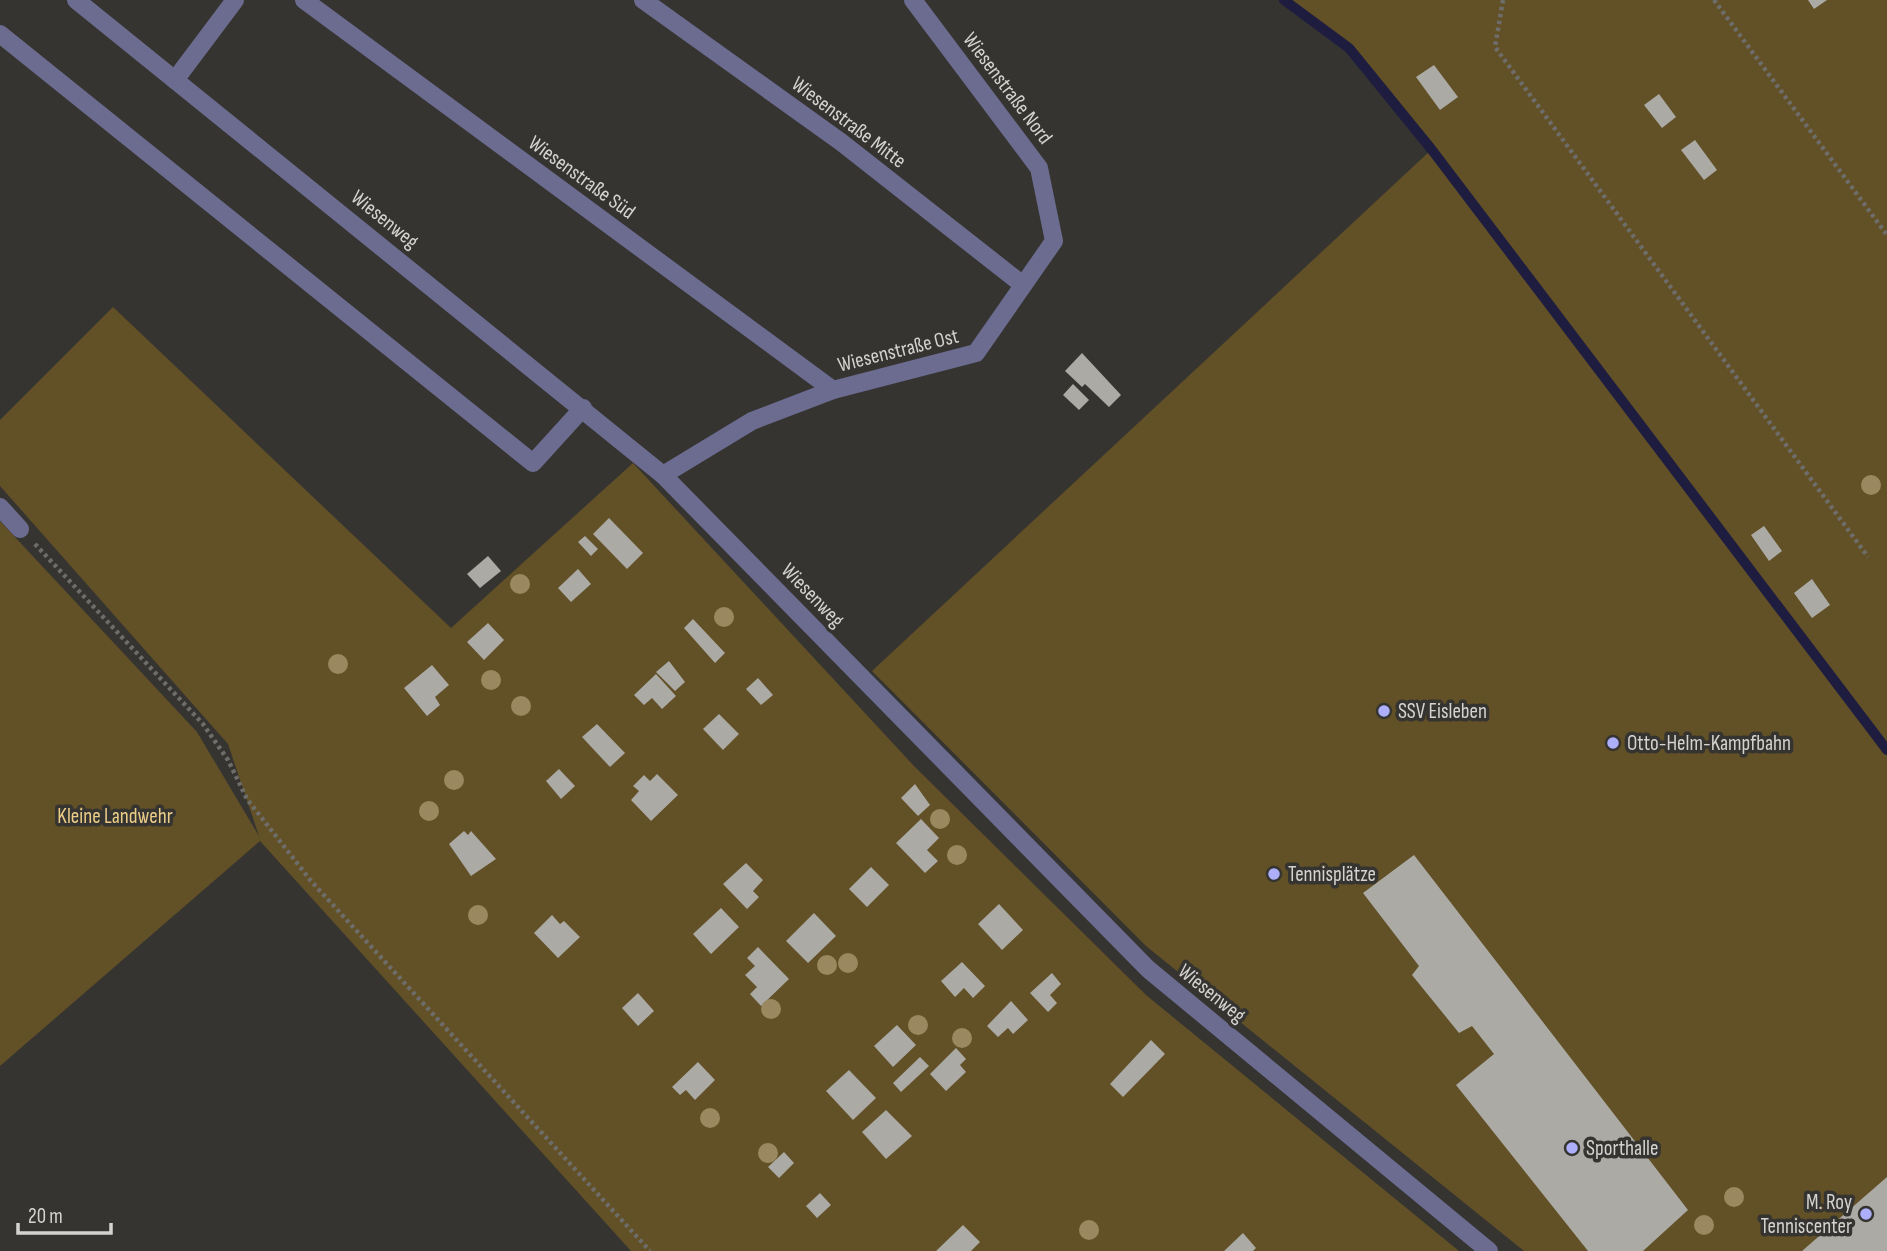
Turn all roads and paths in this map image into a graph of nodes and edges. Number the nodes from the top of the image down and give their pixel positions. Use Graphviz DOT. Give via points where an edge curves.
graph roads {
  1 [pos="76,0"];
  2 [pos="234,0"];
  3 [pos="304,0"];
  4 [pos="643,0"];
  5 [pos="913,0"];
  6 [pos="1503,0"];
  7 [pos="1714,0"];
  8 [pos="0,34"];
  9 [pos="175,80"];
  10 [pos="1887,235"];
  11 [pos="1023,285"];
  12 [pos="833,390"];
  13 [pos="583,408"];
  14 [pos="663,475"];
  15 [pos="0,507"];
  16 [pos="20,528"];
  17 [pos="1868,557"];
  18 [pos="650,1251"];
  19 [pos="1489,1251"];
  1 -- 9 [label="street, Wiesenweg"];
  2 -- 9 [label="street"];
  3 -- 12 [label="street, Wiesenstraße Süd"];
  4 -- 11 [label="street, Wiesenstraße Mitte" via="841,142"];
  5 -- 11 [label="street, Wiesenstraße Nord" via="1039,167 1054,241"];
  6 -- 17 [label="path" via="1495,47"];
  7 -- 10 [label="path"];
  8 -- 13 [label="street" via="533,463"];
  9 -- 13 [label="street, Wiesenweg"];
  11 -- 12 [label="street, Wiesenstraße Ost" via="976,353"];
  12 -- 14 [label="street, Wiesenstraße Ost" via="752,421"];
  13 -- 14 [label="street, Wiesenweg"];
  14 -- 19 [label="street, Wiesenweg" via="1148,969"];
  15 -- 16 [label="street"];
  16 -- 18 [label="path" via="204,724 247,799 311,881"];
}
